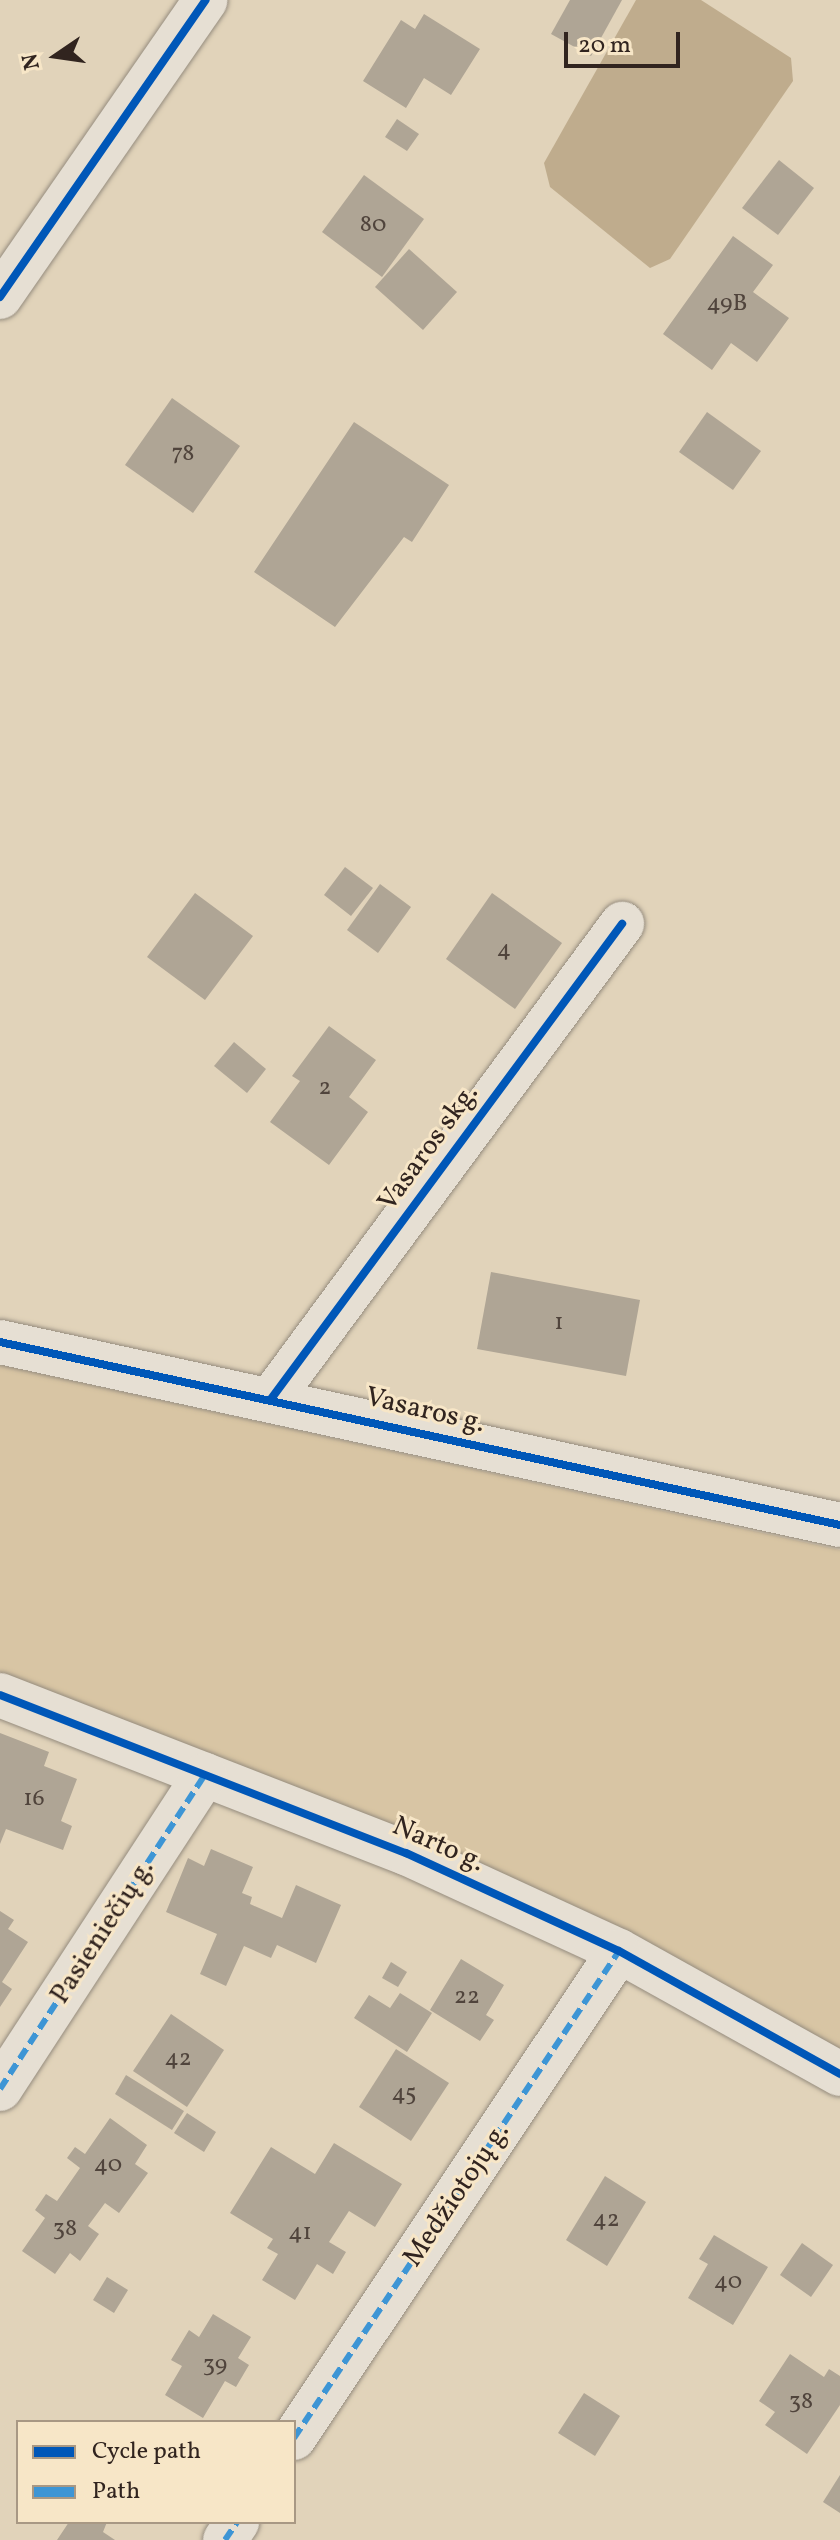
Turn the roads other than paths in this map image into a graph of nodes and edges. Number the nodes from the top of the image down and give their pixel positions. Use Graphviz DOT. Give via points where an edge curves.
graph roads {
  1 [pos="206,0"];
  2 [pos="0,297"];
  3 [pos="622,924"];
  4 [pos="0,1342"];
  5 [pos="271,1399"];
  6 [pos="840,1525"];
  7 [pos="0,1695"];
  8 [pos="205,1775"];
  9 [pos="619,1951"];
  10 [pos="840,2074"];
  11 [pos="0,2089"];
  12 [pos="296,2435"];
  1 -- 2 [label="street"];
  3 -- 5 [label="street, Vasaros skg."];
  4 -- 5 [label="street, Vasaros g."];
  5 -- 6 [label="street, Vasaros g."];
  7 -- 8 [label="street, Narto g."];
  8 -- 9 [label="street, Narto g." via="406,1853"];
  8 -- 11 [label="street, Pasieniečių g."];
  9 -- 10 [label="street, Narto g."];
  9 -- 12 [label="street, Medžiotojų g."];
}
